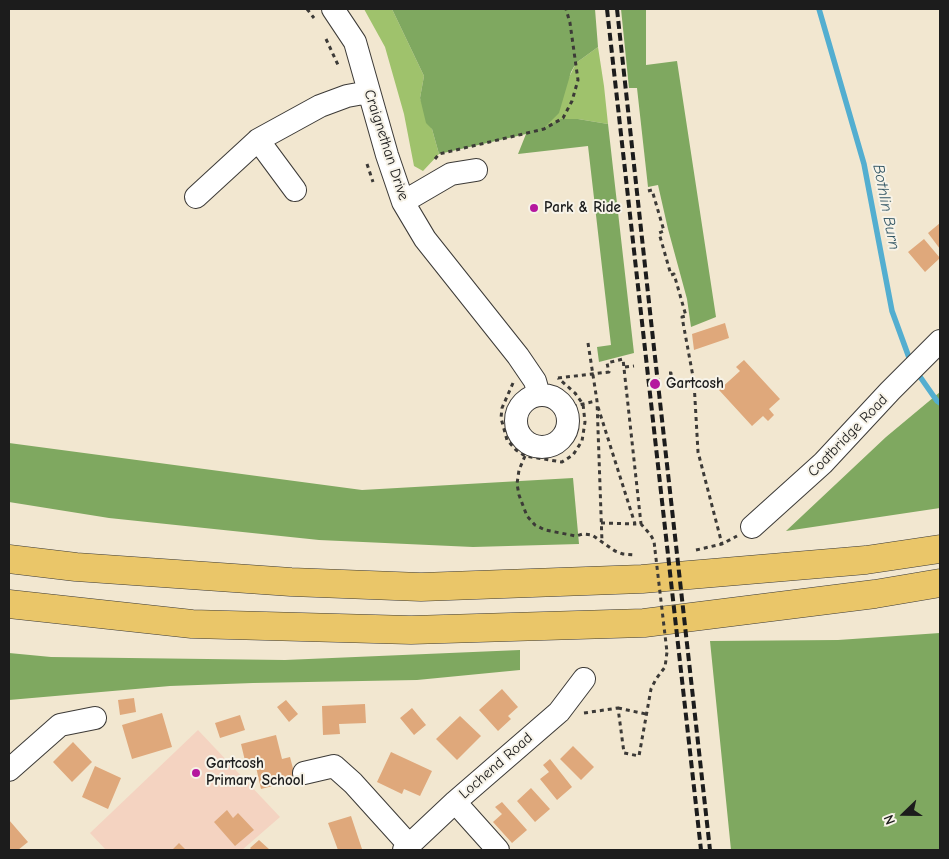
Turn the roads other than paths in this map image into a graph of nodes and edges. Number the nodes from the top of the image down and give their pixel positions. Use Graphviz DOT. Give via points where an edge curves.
graph roads {
  1 [pos="333,9"];
  2 [pos="369,92"];
  3 [pos="258,140"];
  4 [pos="476,170"];
  5 [pos="295,190"];
  6 [pos="196,197"];
  7 [pos="403,202"];
  8 [pos="940,342"];
  9 [pos="537,388"];
  10 [pos="752,527"];
  11 [pos="9,542"];
  12 [pos="940,549"];
  13 [pos="9,559"];
  14 [pos="291,582"];
  15 [pos="940,583"];
  16 [pos="9,604"];
  17 [pos="9,614"];
  18 [pos="192,624"];
  19 [pos="584,679"];
  20 [pos="95,718"];
  21 [pos="9,770"];
  22 [pos="304,773"];
  23 [pos="455,802"];
  24 [pos="478,841"];
  25 [pos="407,848"];
  26 [pos="498,850"];
  1 -- 2 [label="street, Craignethan Drive" via="355,42"];
  2 -- 3 [label="street" via="320,106"];
  2 -- 7 [label="street, Craignethan Drive"];
  3 -- 5 [label="street"];
  3 -- 6 [label="street"];
  4 -- 7 [label="street" via="451,174"];
  7 -- 9 [label="street, Craignethan Drive" via="425,239 518,356"];
  8 -- 10 [label="street, Coatbridge Road" via="823,464"];
  9 -- 9 [label="street" via="516,416 518,432 523,439 538,447 546,447 561,440 568,425 568,416 565,408 554,398"];
  11 -- 14 [label="highway"];
  12 -- 14 [label="highway" via="866,560 642,579 421,587"];
  13 -- 14 [label="highway" via="76,567"];
  15 -- 18 [label="highway" via="644,623 411,630"];
  16 -- 18 [label="highway"];
  17 -- 18 [label="highway" via="115,625"];
  19 -- 23 [label="street, Lochend Road" via="559,712"];
  20 -- 21 [label="street" via="60,725"];
  22 -- 25 [label="street" via="334,766 353,783"];
  23 -- 24 [label="street"];
  23 -- 25 [label="street, Lochend Road"];
  24 -- 26 [label="street"];
}
